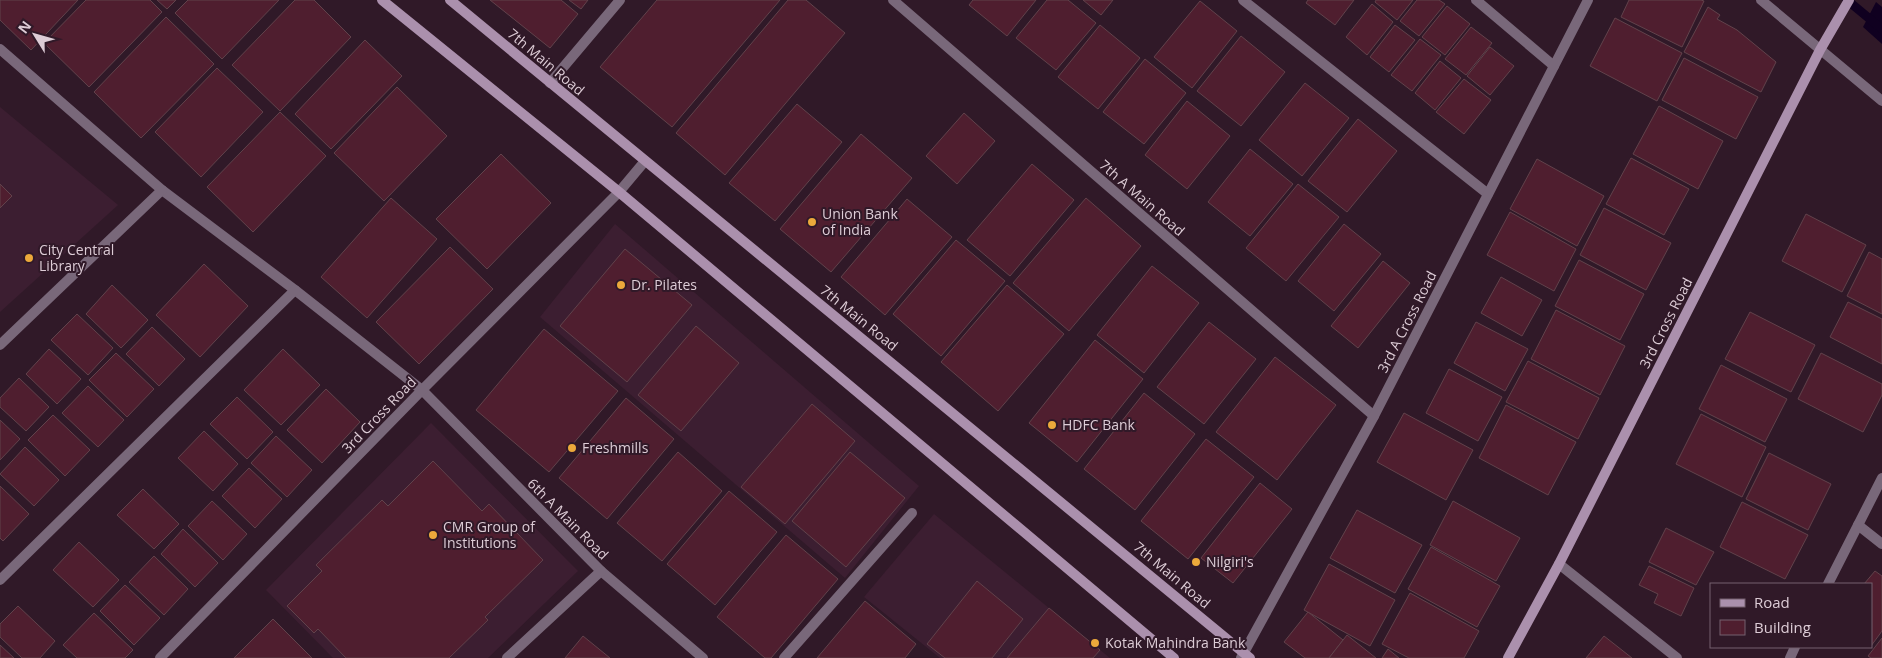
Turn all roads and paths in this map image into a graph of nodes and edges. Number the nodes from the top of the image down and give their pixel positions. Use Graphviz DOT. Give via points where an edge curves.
graph roads {
  1 [pos="382,0"];
  2 [pos="450,0"];
  3 [pos="620,0"];
  4 [pos="893,0"];
  5 [pos="1243,0"];
  6 [pos="1476,0"];
  7 [pos="1588,0"];
  8 [pos="1760,0"];
  9 [pos="1849,0"];
  10 [pos="0,49"];
  11 [pos="1820,50"];
  12 [pos="1554,66"];
  13 [pos="550,83"];
  14 [pos="1882,101"];
  15 [pos="645,161"];
  16 [pos="162,190"];
  17 [pos="619,192"];
  18 [pos="1488,194"];
  19 [pos="295,290"];
  20 [pos="0,345"];
  21 [pos="422,390"];
  22 [pos="1374,416"];
  23 [pos="1882,478"];
  24 [pos="912,513"];
  25 [pos="1858,525"];
  26 [pos="1882,544"];
  27 [pos="1559,564"];
  28 [pos="601,571"];
  29 [pos="0,580"];
  30 [pos="1829,583"];
  31 [pos="1245,656"];
  32 [pos="160,658"];
  33 [pos="507,658"];
  34 [pos="703,658"];
  35 [pos="784,658"];
  36 [pos="1174,658"];
  37 [pos="1508,658"];
  38 [pos="1677,658"];
  1 -- 17 [label="main road"];
  2 -- 13 [label="main road, 7th Main Road"];
  3 -- 13 [label="street"];
  4 -- 22 [label="street, 7th A Main Road"];
  5 -- 18 [label="street"];
  6 -- 12 [label="street"];
  7 -- 12 [label="street, 3rd A Cross Road"];
  8 -- 11 [label="street"];
  9 -- 11 [label="main road, 3rd Cross Road"];
  10 -- 16 [label="street, 6th A Main Road"];
  11 -- 14 [label="street"];
  11 -- 27 [label="main road, 3rd Cross Road"];
  12 -- 18 [label="street, 3rd A Cross Road"];
  13 -- 15 [label="main road, 7th Main Road"];
  15 -- 17 [label="street, 3rd Cross Road"];
  15 -- 31 [label="main road, 7th Main Road"];
  16 -- 19 [label="street, 6th A Main Road"];
  16 -- 20 [label="street"];
  17 -- 21 [label="street, 3rd Cross Road"];
  17 -- 36 [label="main road"];
  18 -- 22 [label="street, 3rd A Cross Road"];
  19 -- 21 [label="street, 6th A Main Road"];
  19 -- 29 [label="street"];
  21 -- 28 [label="street, 6th A Main Road"];
  21 -- 32 [label="street, 3rd Cross Road"];
  22 -- 31 [label="street, 3rd A Cross Road"];
  23 -- 25 [label="street"];
  24 -- 35 [label="street"];
  25 -- 26 [label="street"];
  25 -- 30 [label="street"];
  27 -- 37 [label="main road, 3rd Cross Road"];
  27 -- 38 [label="street"];
  28 -- 33 [label="street"];
  28 -- 34 [label="street, 6th A Main Road"];
}
